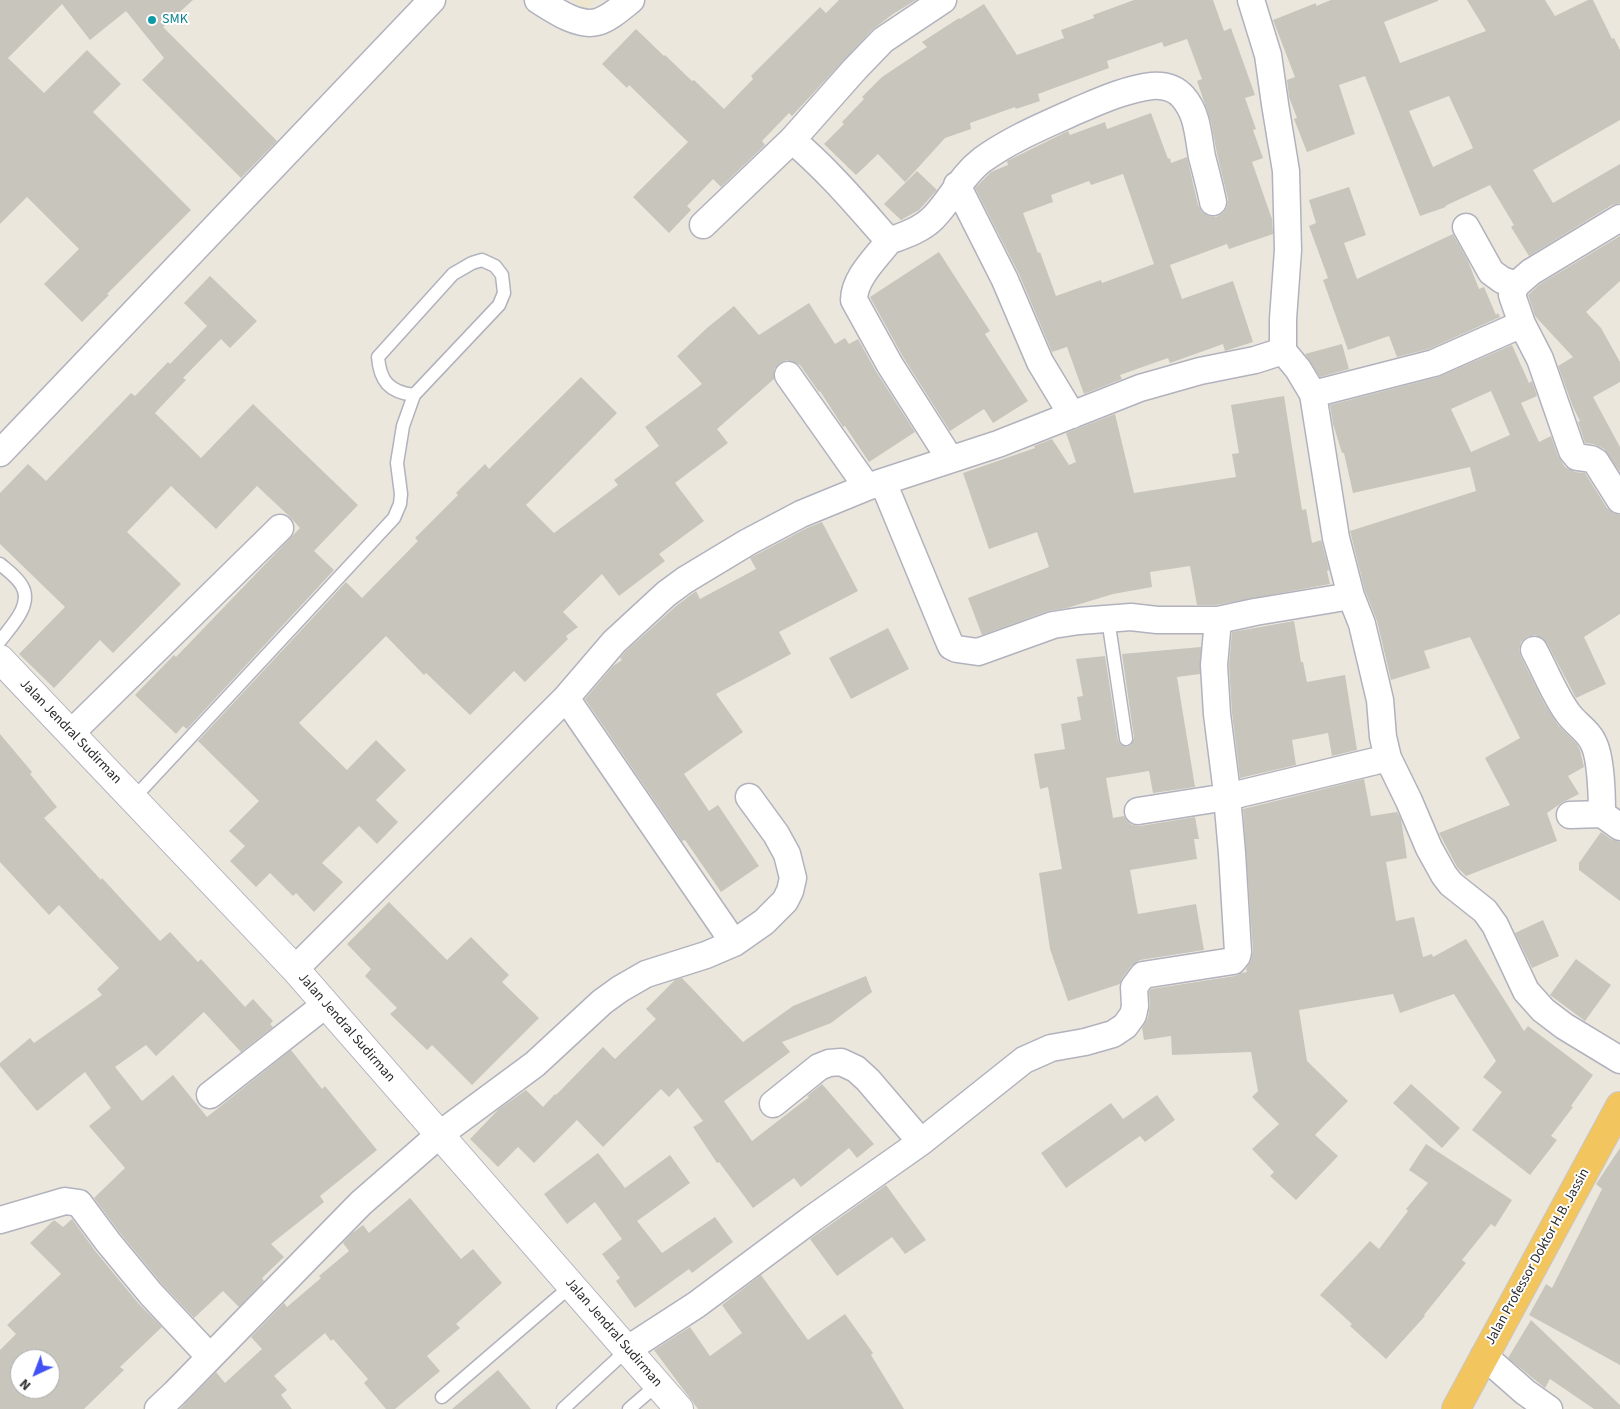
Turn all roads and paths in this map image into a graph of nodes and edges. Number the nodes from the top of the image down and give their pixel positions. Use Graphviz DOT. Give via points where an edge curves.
graph roads {
  1 [pos="432,0"];
  2 [pos="538,0"];
  3 [pos="631,0"];
  4 [pos="943,0"];
  5 [pos="1251,0"];
  6 [pos="792,140"];
  7 [pos="957,185"];
  8 [pos="1213,202"];
  9 [pos="1620,218"];
  10 [pos="703,225"];
  11 [pos="1466,227"];
  12 [pos="889,241"];
  13 [pos="1516,285"];
  14 [pos="1522,324"];
  15 [pos="1283,351"];
  16 [pos="788,375"];
  17 [pos="1313,394"];
  18 [pos="414,395"];
  19 [pos="1072,415"];
  20 [pos="0,453"];
  21 [pos="950,459"];
  22 [pos="875,484"];
  23 [pos="1620,500"];
  24 [pos="280,528"];
  25 [pos="0,564"];
  26 [pos="1352,596"];
  27 [pos="1108,619"];
  28 [pos="1218,620"];
  29 [pos="0,641"];
  30 [pos="1534,650"];
  31 [pos="0,659"];
  32 [pos="566,698"];
  33 [pos="71,733"];
  34 [pos="1126,739"];
  35 [pos="1388,758"];
  36 [pos="749,797"];
  37 [pos="1227,797"];
  38 [pos="133,799"];
  39 [pos="1138,811"];
  40 [pos="1570,815"];
  41 [pos="1611,820"];
  42 [pos="734,943"];
  43 [pos="295,969"];
  44 [pos="325,1005"];
  45 [pos="1620,1060"];
  46 [pos="210,1095"];
  47 [pos="773,1104"];
  48 [pos="1620,1106"];
  49 [pos="439,1135"];
  50 [pos="921,1142"];
  51 [pos="0,1220"];
  52 [pos="571,1286"];
  53 [pos="628,1349"];
  54 [pos="1484,1356"];
  55 [pos="210,1357"];
  56 [pos="658,1384"];
  57 [pos="442,1396"];
  58 [pos="174,1404"];
  59 [pos="563,1409"];
  60 [pos="629,1409"];
  61 [pos="679,1409"];
  62 [pos="1456,1409"];
  63 [pos="1549,1409"];
  1 -- 20 [label="street"];
  2 -- 3 [label="street" via="562,15 597,22"];
  4 -- 6 [label="street" via="883,40"];
  5 -- 15 [label="street" via="1268,55 1286,171 1288,250"];
  6 -- 10 [label="street"];
  6 -- 12 [label="street" via="834,178"];
  7 -- 8 [label="street" via="1006,143 1086,108 1135,89 1153,86 1177,90 1196,120"];
  7 -- 12 [label="street" via="939,211 923,226"];
  7 -- 19 [label="street" via="1005,280 1040,362"];
  9 -- 13 [label="street" via="1531,272"];
  11 -- 13 [label="street" via="1491,272"];
  12 -- 21 [label="street" via="857,285 854,300 890,365"];
  13 -- 14 [label="street" via="1512,294"];
  14 -- 17 [label="street" via="1434,363"];
  14 -- 23 [label="street" via="1540,359 1572,450 1577,457 1596,462"];
  15 -- 17 [label="street"];
  15 -- 19 [label="street" via="1148,386"];
  16 -- 22 [label="street"];
  17 -- 26 [label="street" via="1336,538"];
  18 -- 18 [label="lane" via="499,305 504,293 502,274 495,266 482,260 453,274 378,356 379,372 387,384 401,394"];
  18 -- 38 [label="lane" via="403,426 398,462 401,494 394,518"];
  19 -- 21 [label="street"];
  21 -- 22 [label="street"];
  22 -- 27 [label="street" via="951,646 978,652 1053,625"];
  22 -- 32 [label="street" via="800,514 685,580 614,642"];
  24 -- 33 [label="street"];
  25 -- 29 [label="lane" via="22,585 26,597 24,606"];
  26 -- 28 [label="street"];
  26 -- 35 [label="street" via="1380,700"];
  27 -- 28 [label="street"];
  27 -- 34 [label="lane"];
  28 -- 37 [label="street" via="1214,665"];
  30 -- 41 [label="street" via="1565,710 1589,734 1595,746 1602,792"];
  31 -- 33 [label="street, Jalan Jendral Sudirman"];
  32 -- 42 [label="street"];
  32 -- 43 [label="street"];
  33 -- 38 [label="street, Jalan Jendral Sudirman"];
  35 -- 37 [label="street"];
  35 -- 45 [label="street" via="1410,800 1436,863 1451,884 1485,911 1496,925 1526,991 1564,1026"];
  36 -- 42 [label="street" via="787,854 793,878 785,901 764,922"];
  37 -- 39 [label="street"];
  37 -- 50 [label="street" via="1237,914 1238,952 1235,959 1223,964 1143,975 1134,987 1133,1015 1125,1026 1113,1034 1052,1048 1024,1060"];
  38 -- 43 [label="street, Jalan Jendral Sudirman"];
  40 -- 41 [label="street"];
  42 -- 49 [label="street" via="646,974 620,989 535,1064"];
  43 -- 44 [label="street, Jalan Jendral Sudirman"];
  44 -- 46 [label="street"];
  44 -- 49 [label="street, Jalan Jendral Sudirman"];
  47 -- 50 [label="street" via="819,1067 841,1062 868,1080"];
  48 -- 54 [label="highway, Jalan Professor Doktor H.B. Jassin"];
  49 -- 52 [label="street, Jalan Jendral Sudirman"];
  49 -- 55 [label="street" via="361,1203"];
  50 -- 53 [label="street" via="696,1305"];
  51 -- 55 [label="street" via="65,1201 79,1203 151,1294"];
  52 -- 53 [label="street, Jalan Jendral Sudirman"];
  52 -- 57 [label="lane"];
  53 -- 56 [label="street, Jalan Jendral Sudirman"];
  53 -- 59 [label="lane"];
  54 -- 62 [label="highway, Jalan Professor Doktor H.B. Jassin"];
  54 -- 63 [label="street"];
  55 -- 58 [label="street"];
  56 -- 60 [label="lane"];
  56 -- 61 [label="street, Jalan Jendral Sudirman"];
}
